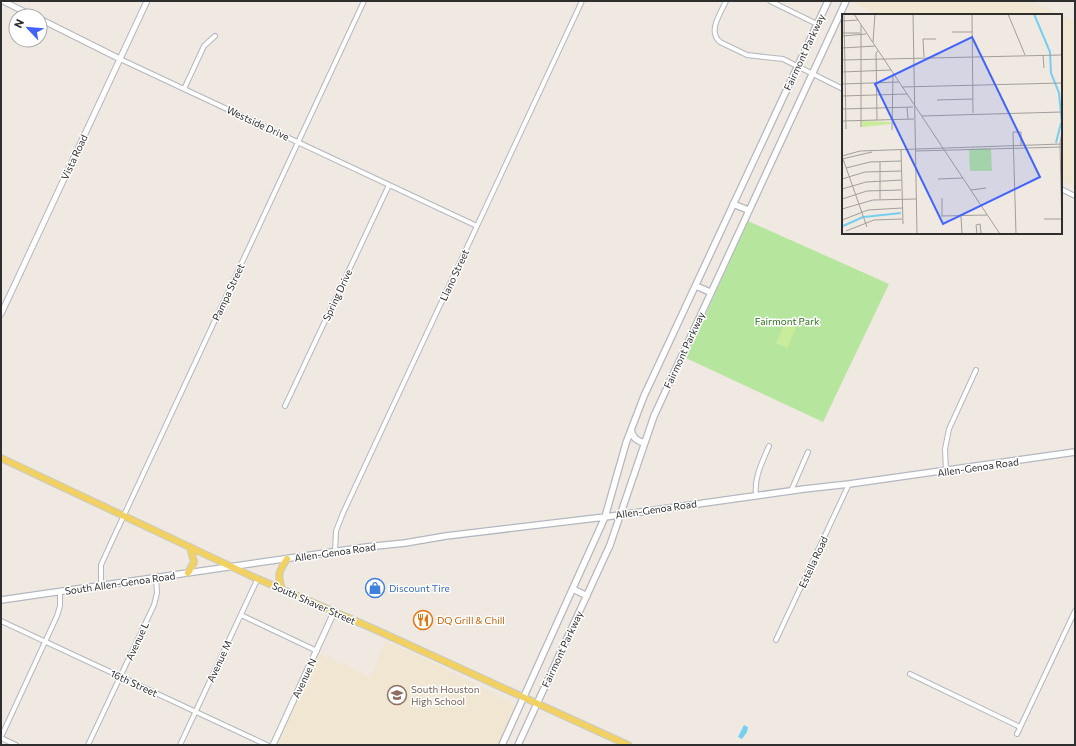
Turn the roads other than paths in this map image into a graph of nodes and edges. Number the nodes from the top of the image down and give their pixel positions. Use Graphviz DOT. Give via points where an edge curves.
graph roads {
  1 [pos="3,1"];
  2 [pos="146,1"];
  3 [pos="364,1"];
  4 [pos="582,1"];
  5 [pos="726,1"];
  6 [pos="770,1"];
  7 [pos="828,1"];
  8 [pos="846,1"];
  9 [pos="17,8"];
  10 [pos="48,23"];
  11 [pos="817,24"];
  12 [pos="215,36"];
  13 [pos="120,59"];
  14 [pos="798,66"];
  15 [pos="811,74"];
  16 [pos="842,88"];
  17 [pos="184,89"];
  18 [pos="298,142"];
  19 [pos="388,184"];
  20 [pos="1062,190"];
  21 [pos="1075,196"];
  22 [pos="734,204"];
  23 [pos="748,210"];
  24 [pos="477,226"];
  25 [pos="696,286"];
  26 [pos="710,292"];
  27 [pos="1,314"];
  28 [pos="976,370"];
  29 [pos="285,406"];
  30 [pos="631,429"];
  31 [pos="644,443"];
  32 [pos="769,446"];
  33 [pos="808,452"];
  34 [pos="1075,452"];
  35 [pos="1,458"];
  36 [pos="946,471"];
  37 [pos="849,484"];
  38 [pos="791,491"];
  39 [pos="756,495"];
  40 [pos="621,514"];
  41 [pos="123,515"];
  42 [pos="605,517"];
  43 [pos="190,547"];
  44 [pos="335,552"];
  45 [pos="288,559"];
  46 [pos="236,567"];
  47 [pos="188,573"];
  48 [pos="156,578"];
  49 [pos="258,578"];
  50 [pos="102,586"];
  51 [pos="282,589"];
  52 [pos="573,589"];
  53 [pos="60,592"];
  54 [pos="587,596"];
  55 [pos="1,600"];
  56 [pos="1075,611"];
  57 [pos="334,612"];
  58 [pos="241,615"];
  59 [pos="1,621"];
  60 [pos="776,640"];
  61 [pos="45,641"];
  62 [pos="316,651"];
  63 [pos="910,674"];
  64 [pos="120,677"];
  65 [pos="524,698"];
  66 [pos="537,704"];
  67 [pos="196,712"];
  68 [pos="1020,727"];
  69 [pos="1017,734"];
  70 [pos="1,737"];
  71 [pos="16,745"];
  72 [pos="88,745"];
  73 [pos="180,745"];
  74 [pos="267,745"];
  75 [pos="273,745"];
  76 [pos="503,745"];
  77 [pos="518,745"];
  78 [pos="628,745"];
  1 -- 9 [label="street"];
  2 -- 13 [label="street, Vista Road"];
  3 -- 18 [label="street, Pampa Street"];
  4 -- 24 [label="street, Llano Street"];
  5 -- 14 [label="street" via="714,27 716,39 746,55 777,58"];
  6 -- 11 [label="street"];
  7 -- 11 [label="main road, Fairmont Parkway"];
  8 -- 15 [label="main road, Fairmont Parkway"];
  10 -- 13 [label="street, Westside Drive"];
  11 -- 14 [label="main road, Fairmont Parkway"];
  12 -- 17 [label="street" via="204,46"];
  13 -- 17 [label="street, Westside Drive"];
  13 -- 27 [label="street, Vista Road"];
  14 -- 15 [label="street"];
  14 -- 22 [label="main road, Fairmont Parkway"];
  15 -- 16 [label="street"];
  15 -- 23 [label="main road, Fairmont Parkway"];
  17 -- 18 [label="street, Westside Drive"];
  18 -- 19 [label="street, Westside Drive"];
  18 -- 41 [label="street, Pampa Street"];
  19 -- 24 [label="street, Westside Drive"];
  19 -- 29 [label="street, Spring Drive"];
  20 -- 21 [label="street"];
  22 -- 23 [label="main road"];
  22 -- 25 [label="main road, Fairmont Parkway"];
  23 -- 26 [label="main road, Fairmont Parkway"];
  24 -- 44 [label="street, Llano Street" via="343,513 336,531"];
  25 -- 26 [label="main road"];
  25 -- 30 [label="main road, Fairmont Parkway"];
  26 -- 31 [label="main road, Fairmont Parkway"];
  28 -- 36 [label="street" via="947,434"];
  30 -- 31 [label="main road" via="635,439"];
  30 -- 42 [label="main road, Fairmont Parkway"];
  31 -- 40 [label="main road, Fairmont Parkway"];
  32 -- 39 [label="street" via="757,475"];
  33 -- 38 [label="street"];
  34 -- 36 [label="main road, Allen-Genoa Road"];
  35 -- 41 [label="main road, South Shaver Street"];
  36 -- 37 [label="main road, Allen-Genoa Road"];
  37 -- 38 [label="main road, Allen-Genoa Road"];
  37 -- 60 [label="street, Estella Road"];
  38 -- 39 [label="main road, Allen-Genoa Road"];
  39 -- 40 [label="main road, Allen-Genoa Road"];
  40 -- 42 [label="main road, Allen-Genoa Road"];
  40 -- 54 [label="main road, Fairmont Parkway"];
  41 -- 43 [label="main road, South Shaver Street"];
  41 -- 50 [label="street, Pampa Street" via="101,565"];
  42 -- 44 [label="main road, Allen-Genoa Road"];
  42 -- 52 [label="main road, Fairmont Parkway"];
  43 -- 46 [label="main road, South Shaver Street"];
  43 -- 47 [label="main road" via="194,562"];
  44 -- 45 [label="main road, Allen-Genoa Road"];
  45 -- 46 [label="main road, Allen-Genoa Road"];
  45 -- 51 [label="main road" via="279,574"];
  46 -- 47 [label="main road, South Allen-Genoa Road"];
  46 -- 49 [label="main road, South Shaver Street"];
  47 -- 48 [label="main road, South Allen-Genoa Road"];
  48 -- 50 [label="main road, South Allen-Genoa Road"];
  48 -- 64 [label="street, Avenue L" via="157,594 154,605"];
  49 -- 51 [label="main road, South Shaver Street"];
  49 -- 58 [label="street, Avenue M"];
  50 -- 53 [label="main road, South Allen-Genoa Road"];
  51 -- 57 [label="main road, South Shaver Street"];
  52 -- 54 [label="main road"];
  52 -- 65 [label="main road, Fairmont Parkway"];
  53 -- 55 [label="main road, South Allen-Genoa Road"];
  53 -- 61 [label="street" via="57,616"];
  54 -- 66 [label="main road, Fairmont Parkway"];
  56 -- 68 [label="street"];
  57 -- 62 [label="street, Avenue N"];
  57 -- 65 [label="main road, South Shaver Street"];
  58 -- 62 [label="street"];
  58 -- 67 [label="street, Avenue M"];
  59 -- 61 [label="street, 16th Street"];
  61 -- 64 [label="street, 16th Street"];
  61 -- 70 [label="street"];
  62 -- 75 [label="street, Avenue N"];
  63 -- 68 [label="street"];
  64 -- 67 [label="street, 16th Street"];
  64 -- 72 [label="street, Avenue L"];
  65 -- 66 [label="main road, South Shaver Street"];
  65 -- 76 [label="main road, Fairmont Parkway"];
  66 -- 77 [label="main road, Fairmont Parkway"];
  66 -- 78 [label="main road, South Shaver Street"];
  67 -- 73 [label="street, Avenue M"];
  67 -- 74 [label="street, 16th Street"];
  68 -- 69 [label="street"];
  70 -- 71 [label="street"];
}
